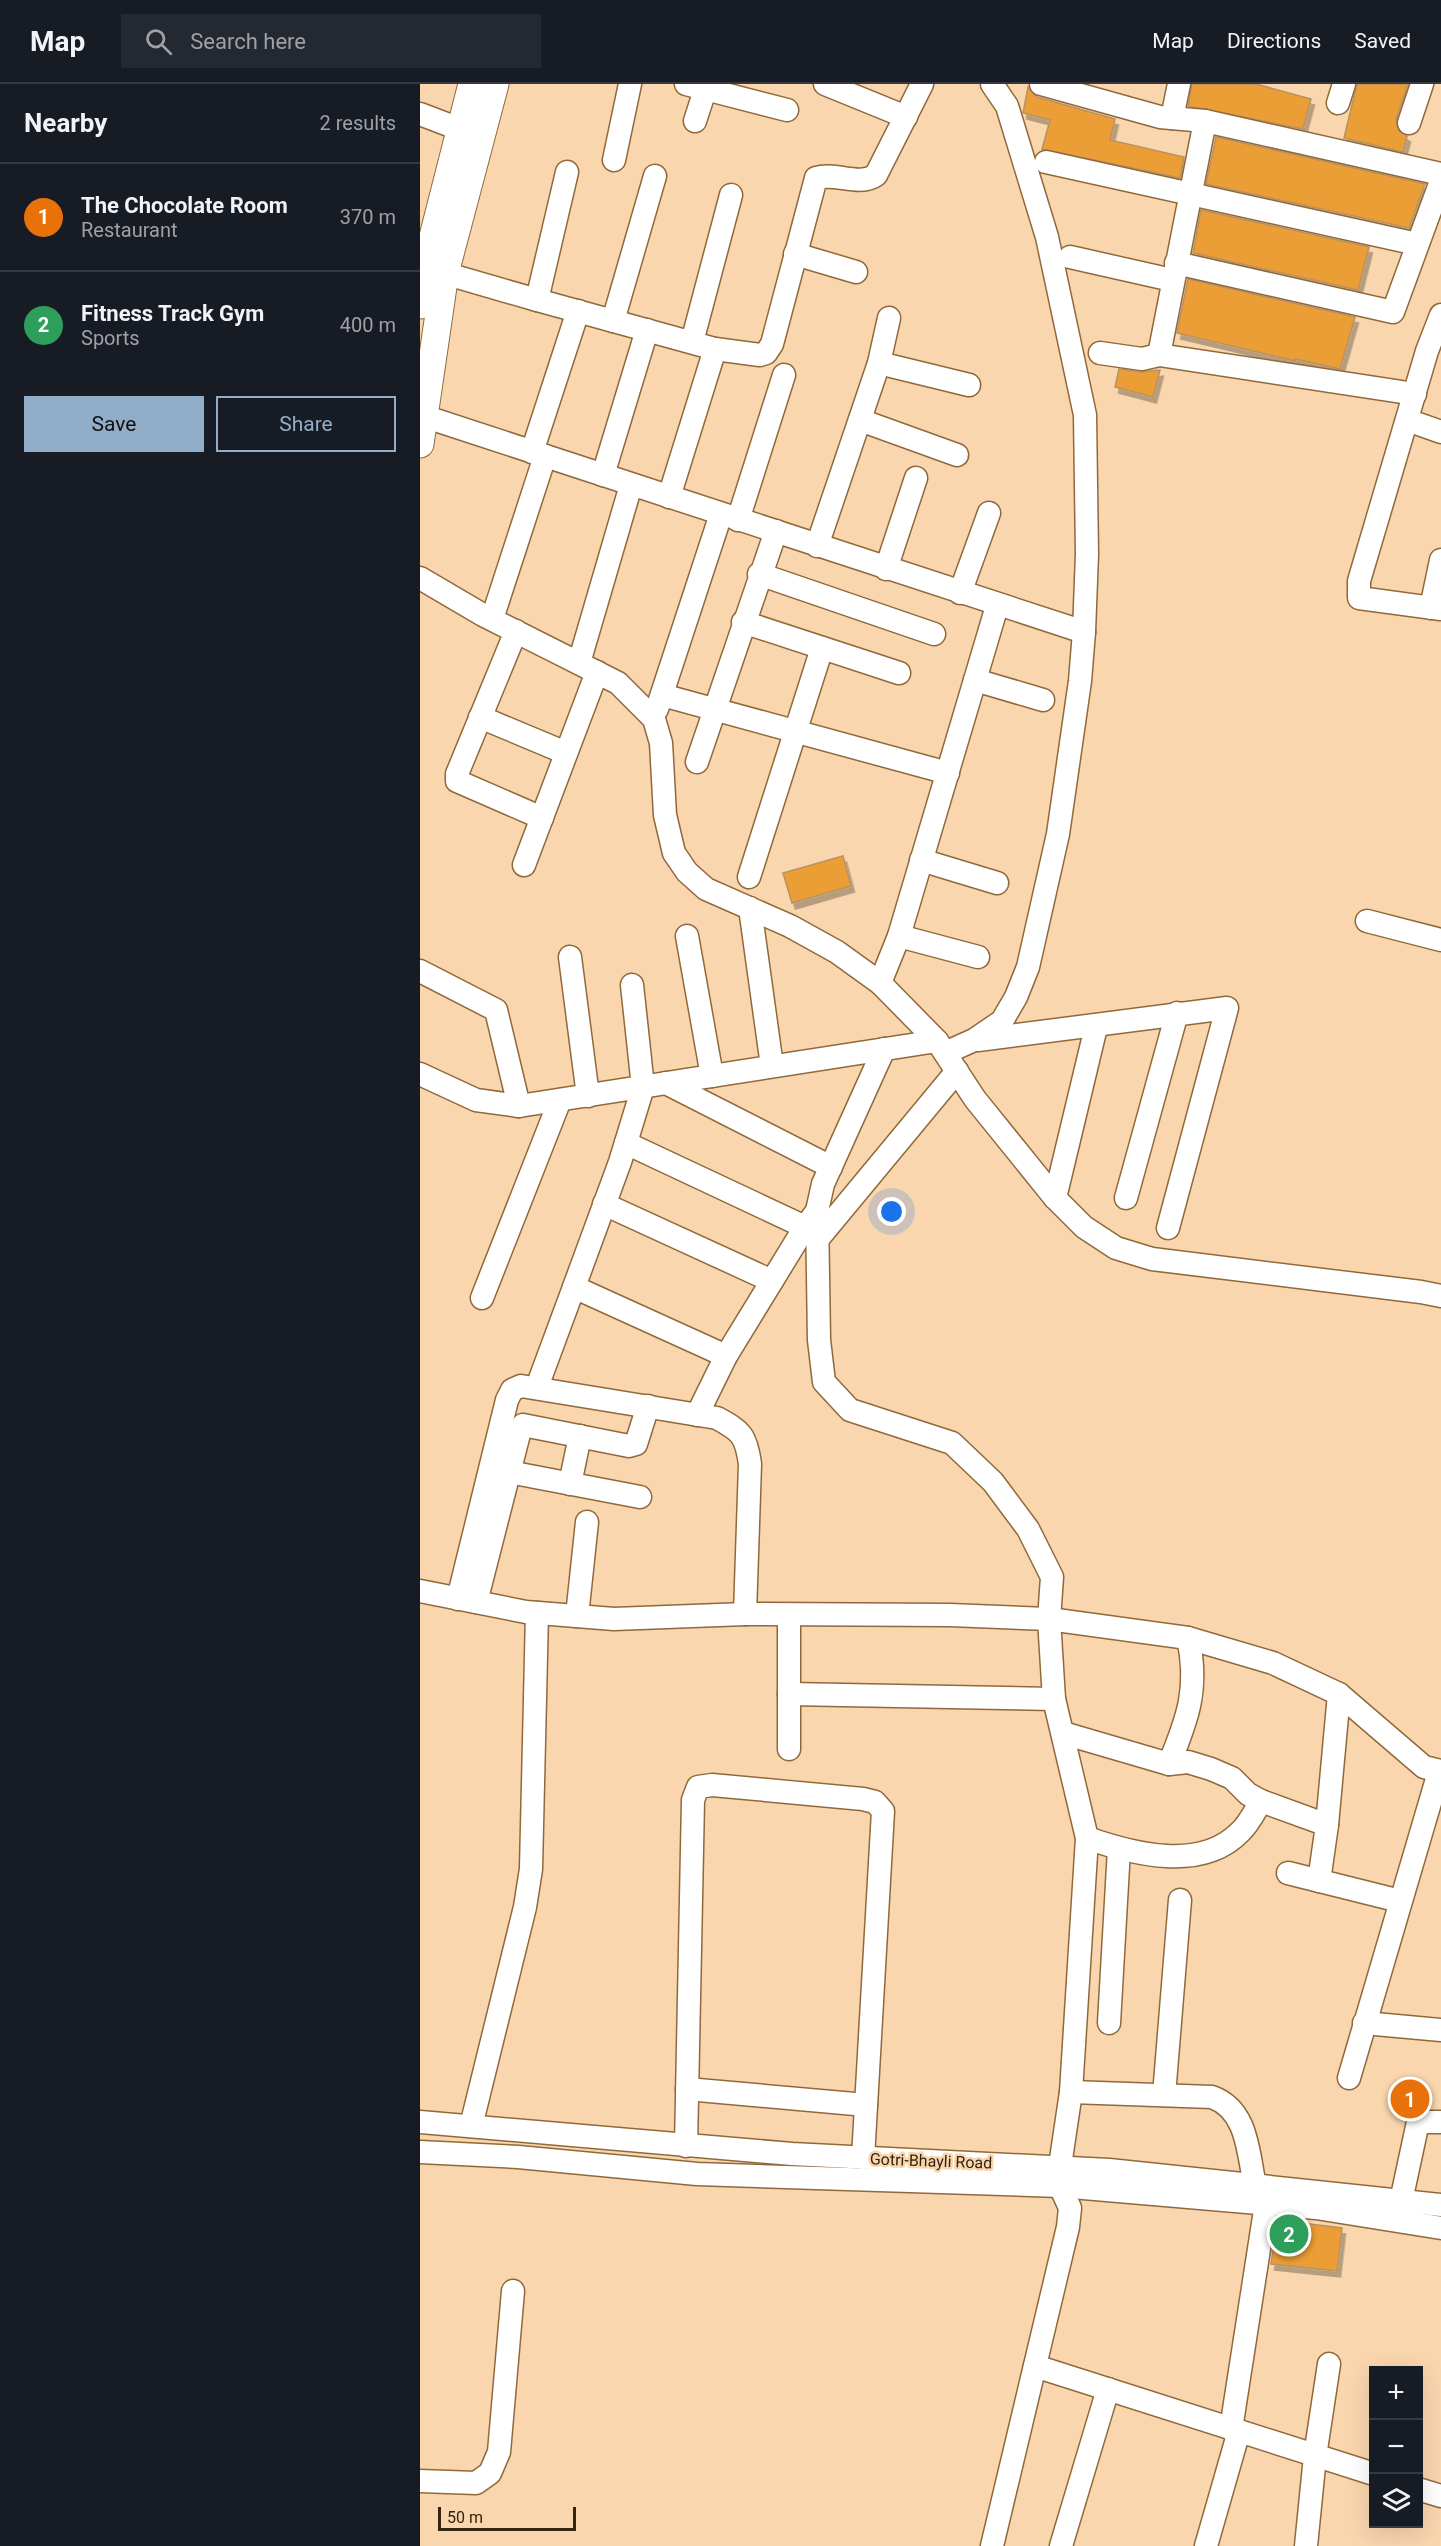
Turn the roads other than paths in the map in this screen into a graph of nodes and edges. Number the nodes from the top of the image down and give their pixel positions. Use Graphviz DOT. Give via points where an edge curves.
graph roads {
  1 [pos="472,84"];
  2 [pos="495,84"];
  3 [pos="630,84"];
  4 [pos="825,84"];
  5 [pos="922,84"];
  6 [pos="992,84"];
  7 [pos="1041,84"];
  8 [pos="1179,84"];
  9 [pos="1422,84"];
  10 [pos="700,86"];
  11 [pos="787,110"];
  12 [pos="420,114"];
  13 [pos="906,117"];
  14 [pos="1172,118"];
  15 [pos="695,121"];
  16 [pos="1205,121"];
  17 [pos="1409,123"];
  18 [pos="471,134"];
  19 [pos="614,160"];
  20 [pos="1046,162"];
  21 [pos="567,172"];
  22 [pos="1441,174"];
  23 [pos="655,176"];
  24 [pos="1441,181"];
  25 [pos="1192,193"];
  26 [pos="731,195"];
  27 [pos="1417,244"];
  28 [pos="795,254"];
  29 [pos="1070,257"];
  30 [pos="430,269"];
  31 [pos="1174,271"];
  32 [pos="856,272"];
  33 [pos="537,300"];
  34 [pos="420,305"];
  35 [pos="579,311"];
  36 [pos="1441,315"];
  37 [pos="889,318"];
  38 [pos="613,321"];
  39 [pos="647,330"];
  40 [pos="692,342"];
  41 [pos="715,349"];
  42 [pos="1100,353"];
  43 [pos="1159,355"];
  44 [pos="879,363"];
  45 [pos="784,375"];
  46 [pos="969,385"];
  47 [pos="1414,394"];
  48 [pos="422,415"];
  49 [pos="860,420"];
  50 [pos="1407,420"];
  51 [pos="1441,432"];
  52 [pos="420,444"];
  53 [pos="538,454"];
  54 [pos="957,455"];
  55 [pos="603,475"];
  56 [pos="916,478"];
  57 [pos="632,484"];
  58 [pos="669,497"];
  59 [pos="989,513"];
  60 [pos="729,517"];
  61 [pos="776,531"];
  62 [pos="817,546"];
  63 [pos="1441,560"];
  64 [pos="886,569"];
  65 [pos="759,574"];
  66 [pos="420,578"];
  67 [pos="960,593"];
  68 [pos="997,606"];
  69 [pos="1436,608"];
  70 [pos="492,619"];
  71 [pos="743,622"];
  72 [pos="516,631"];
  73 [pos="1084,632"];
  74 [pos="934,634"];
  75 [pos="822,648"];
  76 [pos="588,668"];
  77 [pos="899,673"];
  78 [pos="975,680"];
  79 [pos="662,695"];
  80 [pos="1043,700"];
  81 [pos="714,710"];
  82 [pos="480,717"];
  83 [pos="654,719"];
  84 [pos="796,730"];
  85 [pos="566,753"];
  86 [pos="697,762"];
  87 [pos="948,773"];
  88 [pos="542,818"];
  89 [pos="921,860"];
  90 [pos="524,866"];
  91 [pos="749,877"];
  92 [pos="997,883"];
  93 [pos="750,908"];
  94 [pos="1367,921"];
  95 [pos="687,936"];
  96 [pos="899,936"];
  97 [pos="1441,940"];
  98 [pos="570,957"];
  99 [pos="978,957"];
  100 [pos="420,971"];
  101 [pos="880,982"];
  102 [pos="632,985"];
  103 [pos="1177,1013"];
  104 [pos="1096,1026"];
  105 [pos="974,1040"];
  106 [pos="884,1049"];
  107 [pos="946,1055"];
  108 [pos="772,1066"];
  109 [pos="420,1074"];
  110 [pos="712,1076"];
  111 [pos="666,1083"];
  112 [pos="643,1087"];
  113 [pos="588,1096"];
  114 [pos="560,1100"];
  115 [pos="519,1106"];
  116 [pos="626,1143"];
  117 [pos="831,1167"];
  118 [pos="1055,1198"];
  119 [pos="1126,1198"];
  120 [pos="604,1204"];
  121 [pos="813,1226"];
  122 [pos="1168,1228"];
  123 [pos="772,1281"];
  124 [pos="574,1287"];
  125 [pos="1441,1296"];
  126 [pos="482,1299"];
  127 [pos="726,1356"];
  128 [pos="537,1387"];
  129 [pos="648,1406"];
  130 [pos="697,1415"];
  131 [pos="580,1436"];
  132 [pos="509,1472"];
  133 [pos="570,1484"];
  134 [pos="640,1497"];
  135 [pos="587,1522"];
  136 [pos="420,1591"];
  137 [pos="467,1601"];
  138 [pos="537,1613"];
  139 [pos="745,1614"];
  140 [pos="789,1615"];
  141 [pos="577,1616"];
  142 [pos="1048,1619"];
  143 [pos="1188,1638"];
  144 [pos="789,1694"];
  145 [pos="1339,1694"];
  146 [pos="1054,1699"];
  147 [pos="1063,1733"];
  148 [pos="789,1749"];
  149 [pos="1169,1764"];
  150 [pos="1440,1771"];
  151 [pos="1261,1801"];
  152 [pos="1433,1819"];
  153 [pos="1327,1825"];
  154 [pos="1087,1838"];
  155 [pos="1119,1850"];
  156 [pos="1287,1873"];
  157 [pos="1319,1881"];
  158 [pos="1180,1900"];
  159 [pos="1400,1900"];
  160 [pos="1109,2023"];
  161 [pos="1364,2023"];
  162 [pos="1441,2030"];
  163 [pos="1349,2078"];
  164 [pos="687,2089"];
  165 [pos="1071,2092"];
  166 [pos="1164,2095"];
  167 [pos="866,2104"];
  168 [pos="420,2122"];
  169 [pos="1441,2122"];
  170 [pos="471,2126"];
  171 [pos="686,2146"];
  172 [pos="420,2152"];
  173 [pos="863,2158"];
  174 [pos="1060,2176"];
  175 [pos="1260,2195"];
  176 [pos="1401,2201"];
  177 [pos="1441,2205"];
  178 [pos="1441,2228"];
  179 [pos="513,2291"];
  180 [pos="1329,2364"];
  181 [pos="1035,2366"];
  182 [pos="1108,2389"];
  183 [pos="1235,2430"];
  184 [pos="1315,2456"];
  185 [pos="1369,2472"];
  186 [pos="420,2481"];
  187 [pos="1423,2490"];
  188 [pos="1441,2496"];
  189 [pos="992,2546"];
  190 [pos="1061,2546"];
  191 [pos="1206,2546"];
  192 [pos="1306,2546"];
  1 -- 18 [label="main road"];
  2 -- 18 [label="main road"];
  3 -- 19 [label="street"];
  4 -- 13 [label="street"];
  5 -- 13 [label="street"];
  6 -- 73 [label="street" via="1007,106 1047,237 1085,415"];
  7 -- 14 [label="street"];
  8 -- 14 [label="street"];
  9 -- 17 [label="street"];
  10 -- 11 [label="street"];
  10 -- 15 [label="street"];
  12 -- 18 [label="street"];
  13 -- 28 [label="street" via="876,175 864,180 816,178"];
  14 -- 16 [label="street"];
  16 -- 22 [label="street"];
  16 -- 25 [label="street"];
  18 -- 30 [label="main road"];
  20 -- 25 [label="street"];
  21 -- 33 [label="street"];
  23 -- 38 [label="street"];
  24 -- 27 [label="street"];
  25 -- 27 [label="street"];
  25 -- 31 [label="street"];
  26 -- 40 [label="street"];
  27 -- 31 [label="street" via="1393,312"];
  28 -- 32 [label="street"];
  28 -- 41 [label="street" via="769,349 760,355"];
  29 -- 31 [label="street"];
  30 -- 33 [label="street"];
  30 -- 34 [label="main road"];
  30 -- 48 [label="main road"];
  31 -- 43 [label="street"];
  33 -- 35 [label="street"];
  35 -- 38 [label="street"];
  35 -- 53 [label="street"];
  36 -- 47 [label="street"];
  37 -- 44 [label="street"];
  38 -- 39 [label="street"];
  39 -- 40 [label="street"];
  39 -- 55 [label="street"];
  40 -- 41 [label="street"];
  41 -- 58 [label="street"];
  42 -- 43 [label="street" via="1142,359"];
  43 -- 47 [label="street"];
  44 -- 46 [label="street"];
  44 -- 49 [label="street"];
  45 -- 60 [label="street"];
  47 -- 50 [label="street"];
  48 -- 52 [label="main road"];
  48 -- 53 [label="street"];
  49 -- 54 [label="street"];
  49 -- 62 [label="street"];
  50 -- 51 [label="street"];
  50 -- 69 [label="street" via="1359,581 1359,598"];
  53 -- 55 [label="street"];
  53 -- 70 [label="street"];
  55 -- 57 [label="street"];
  56 -- 64 [label="street"];
  57 -- 58 [label="street"];
  57 -- 76 [label="street"];
  58 -- 60 [label="street"];
  59 -- 67 [label="street"];
  60 -- 61 [label="street"];
  60 -- 79 [label="street"];
  61 -- 62 [label="street"];
  61 -- 65 [label="street"];
  62 -- 64 [label="street"];
  63 -- 69 [label="street"];
  64 -- 67 [label="street"];
  65 -- 71 [label="street"];
  65 -- 74 [label="street"];
  66 -- 70 [label="street"];
  67 -- 68 [label="street"];
  68 -- 73 [label="street"];
  68 -- 78 [label="street"];
  70 -- 72 [label="street"];
  71 -- 75 [label="street"];
  71 -- 81 [label="street"];
  72 -- 76 [label="street"];
  72 -- 82 [label="street"];
  73 -- 105 [label="street" via="1058,834 1028,967 1002,1021"];
  75 -- 77 [label="street"];
  75 -- 84 [label="street"];
  76 -- 83 [label="street" via="618,683"];
  76 -- 85 [label="street"];
  78 -- 80 [label="street"];
  78 -- 87 [label="street"];
  79 -- 81 [label="street"];
  79 -- 83 [label="street"];
  81 -- 84 [label="street"];
  81 -- 86 [label="street"];
  82 -- 85 [label="street"];
  82 -- 88 [label="street" via="457,781"];
  83 -- 93 [label="street" via="661,743 665,815 674,854 706,889"];
  84 -- 87 [label="street"];
  84 -- 91 [label="street"];
  85 -- 88 [label="street"];
  87 -- 89 [label="street"];
  88 -- 90 [label="street"];
  89 -- 92 [label="street"];
  89 -- 96 [label="street"];
  93 -- 101 [label="street" via="828,947"];
  93 -- 108 [label="street"];
  94 -- 97 [label="street"];
  95 -- 110 [label="street"];
  96 -- 99 [label="street"];
  96 -- 101 [label="street"];
  98 -- 113 [label="street"];
  100 -- 115 [label="street" via="496,1010"];
  101 -- 107 [label="street"];
  102 -- 112 [label="street"];
  103 -- 104 [label="street"];
  103 -- 119 [label="street"];
  103 -- 122 [label="street" via="1227,1008"];
  104 -- 105 [label="street"];
  104 -- 118 [label="street"];
  105 -- 107 [label="street"];
  106 -- 107 [label="street"];
  106 -- 108 [label="street"];
  106 -- 117 [label="street"];
  107 -- 118 [label="street" via="989,1117"];
  107 -- 121 [label="street"];
  108 -- 110 [label="street"];
  109 -- 115 [label="street" via="476,1100"];
  110 -- 111 [label="street"];
  111 -- 112 [label="street"];
  111 -- 117 [label="street"];
  112 -- 113 [label="street"];
  112 -- 116 [label="street"];
  113 -- 114 [label="street"];
  114 -- 115 [label="street"];
  114 -- 126 [label="street"];
  116 -- 120 [label="street"];
  116 -- 121 [label="street"];
  117 -- 121 [label="street"];
  118 -- 125 [label="street" via="1084,1227 1116,1248 1152,1259"];
  120 -- 123 [label="street"];
  120 -- 124 [label="street"];
  121 -- 123 [label="street"];
  121 -- 142 [label="street" via="824,1382 850,1410 952,1443 993,1482 1028,1529 1052,1578"];
  123 -- 127 [label="street"];
  124 -- 127 [label="street"];
  124 -- 128 [label="street"];
  127 -- 130 [label="street"];
  128 -- 129 [label="street"];
  128 -- 137 [label="street" via="520,1386 512,1390 507,1400"];
  129 -- 130 [label="street"];
  129 -- 131 [label="street" via="636,1444"];
  130 -- 139 [label="street" via="717,1418 740,1430 748,1445"];
  131 -- 132 [label="street" via="523,1425"];
  131 -- 133 [label="street"];
  132 -- 133 [label="street"];
  132 -- 137 [label="street"];
  133 -- 134 [label="street"];
  135 -- 141 [label="street"];
  136 -- 137 [label="street"];
  137 -- 138 [label="street"];
  138 -- 141 [label="street"];
  138 -- 170 [label="street" via="531,1869"];
  139 -- 140 [label="street"];
  139 -- 141 [label="street" via="614,1619"];
  140 -- 142 [label="street"];
  140 -- 144 [label="street"];
  142 -- 143 [label="street"];
  142 -- 146 [label="street"];
  143 -- 145 [label="street" via="1273,1664"];
  143 -- 149 [label="street" via="1194,1665 1192,1702"];
  144 -- 146 [label="street"];
  144 -- 148 [label="street"];
  145 -- 150 [label="street" via="1424,1767"];
  145 -- 153 [label="street"];
  146 -- 147 [label="street"];
  147 -- 149 [label="street"];
  147 -- 154 [label="street"];
  149 -- 151 [label="street" via="1188,1762 1211,1769 1232,1778"];
  150 -- 152 [label="street"];
  151 -- 153 [label="street"];
  151 -- 155 [label="street" via="1240,1832 1221,1846 1191,1856"];
  152 -- 159 [label="street"];
  153 -- 157 [label="street"];
  154 -- 155 [label="street"];
  154 -- 165 [label="street"];
  155 -- 160 [label="street"];
  156 -- 157 [label="street"];
  157 -- 159 [label="street"];
  158 -- 166 [label="street"];
  159 -- 161 [label="street"];
  161 -- 162 [label="street"];
  161 -- 163 [label="street"];
  164 -- 167 [label="street"];
  164 -- 167 [label="street" via="693,1800 698,1788 712,1785 863,1799 875,1802 883,1811"];
  164 -- 171 [label="street"];
  165 -- 166 [label="street"];
  165 -- 174 [label="street"];
  166 -- 175 [label="street" via="1212,2097 1225,2102 1241,2123"];
  167 -- 173 [label="street"];
  168 -- 170 [label="street, Gotri-Bhayli Road"];
  169 -- 176 [label="street" via="1418,2122"];
  170 -- 171 [label="street, Gotri-Bhayli Road"];
  171 -- 173 [label="street, Gotri-Bhayli Road"];
  172 -- 174 [label="street, Gotri-Bhayli Road" via="697,2174"];
  173 -- 174 [label="street, Gotri-Bhayli Road"];
  174 -- 175 [label="street, Gotri-Bhayli Road"];
  174 -- 181 [label="street" via="1070,2208 1068,2228"];
  175 -- 176 [label="street, Gotri-Bhayli Road"];
  175 -- 178 [label="street, Gotri-Bhayli Road"];
  175 -- 183 [label="street"];
  176 -- 177 [label="street, Gotri-Bhayli Road"];
  179 -- 186 [label="street" via="499,2452 490,2473 476,2483"];
  180 -- 184 [label="street"];
  181 -- 182 [label="street"];
  181 -- 189 [label="street"];
  182 -- 183 [label="street"];
  182 -- 190 [label="street"];
  183 -- 184 [label="street"];
  183 -- 191 [label="street"];
  184 -- 185 [label="street"];
  184 -- 192 [label="street"];
  187 -- 188 [label="street"];
}
